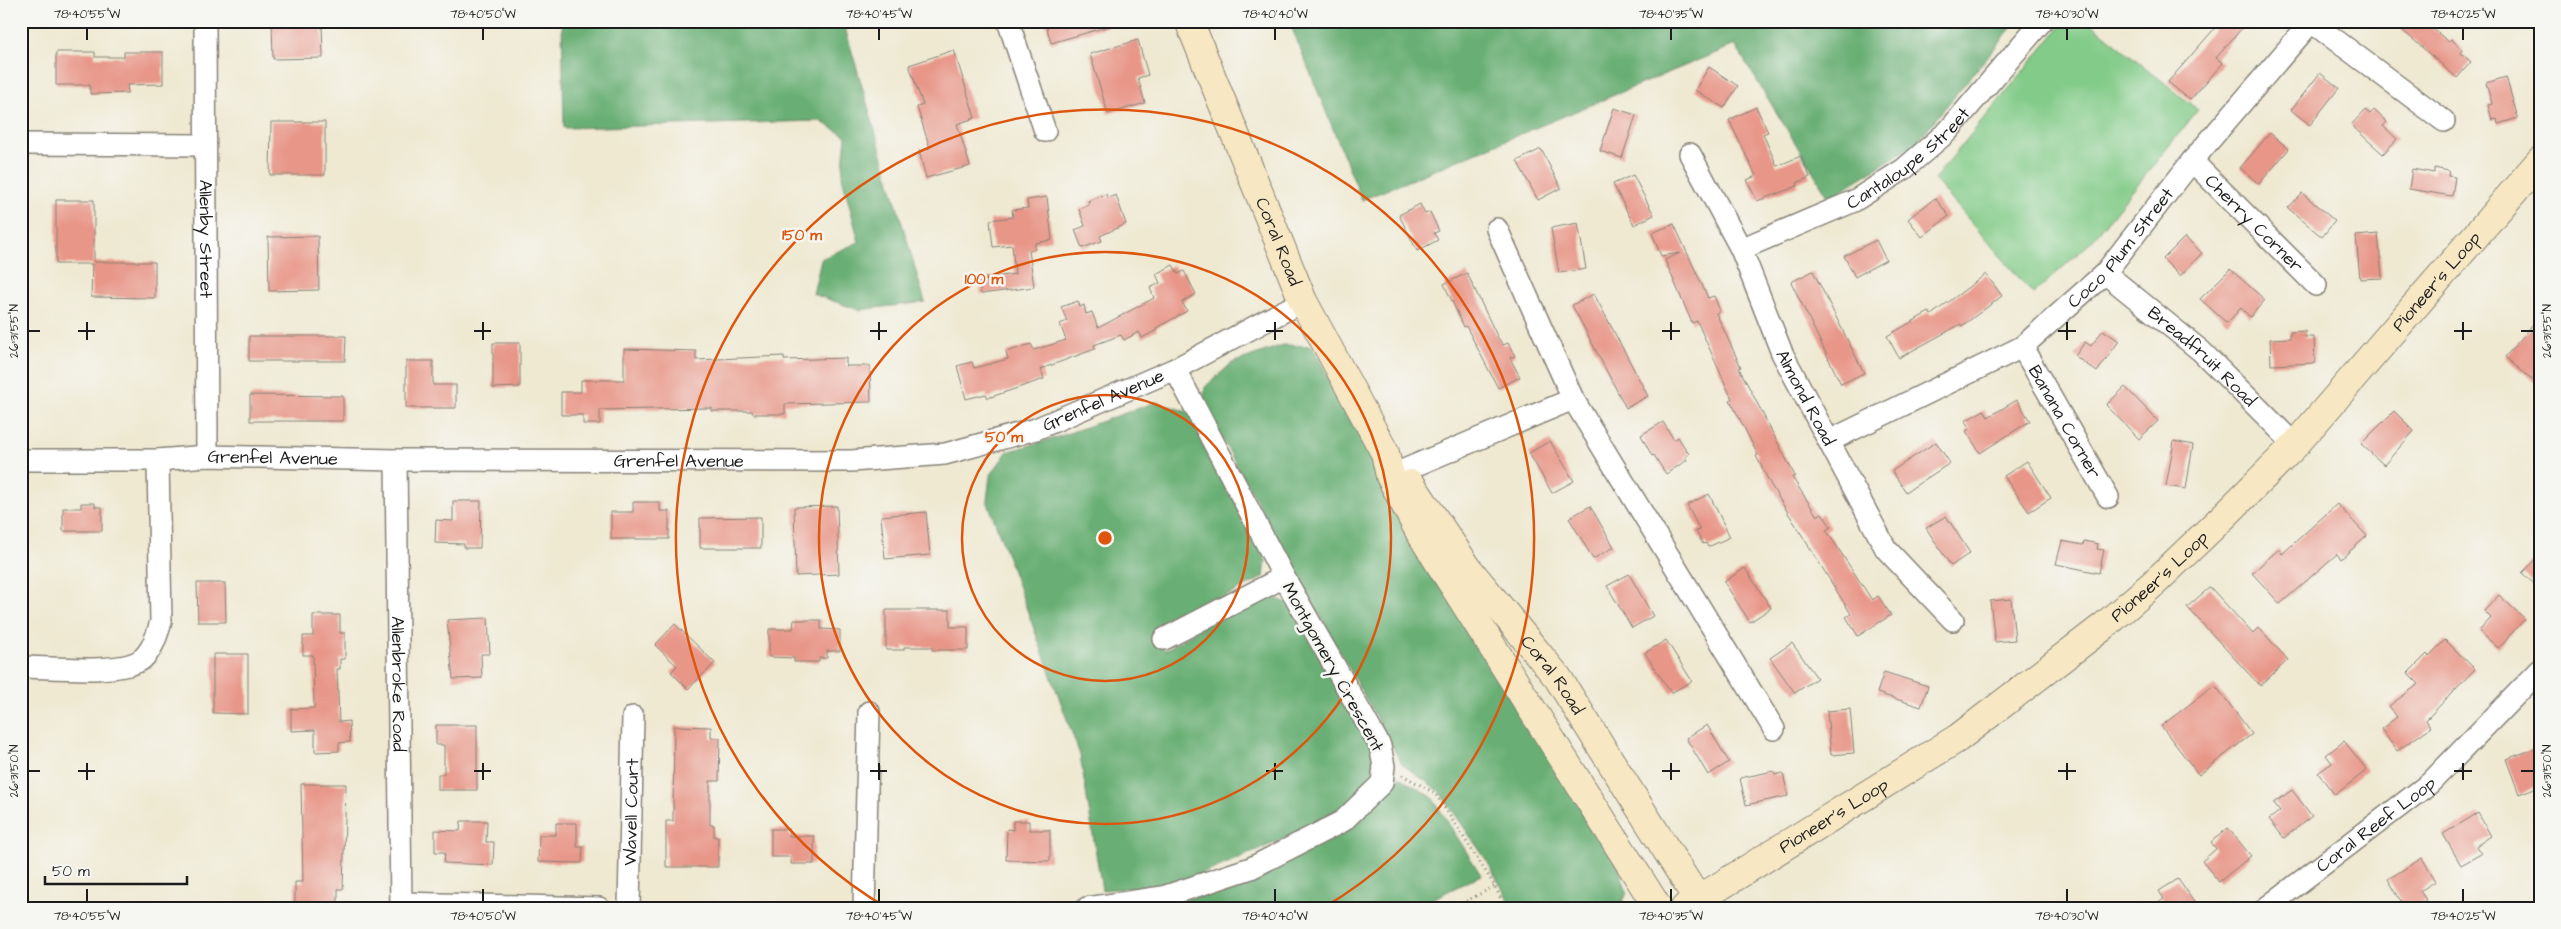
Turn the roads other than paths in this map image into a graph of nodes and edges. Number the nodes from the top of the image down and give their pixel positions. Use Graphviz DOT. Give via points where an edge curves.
graph roads {
  1 [pos="205,21"];
  2 [pos="1008,21"];
  3 [pos="1188,21"];
  4 [pos="2042,21"];
  5 [pos="2310,22"];
  6 [pos="2444,121"];
  7 [pos="1044,131"];
  8 [pos="21,144"];
  9 [pos="204,145"];
  10 [pos="1690,154"];
  11 [pos="2192,161"];
  12 [pos="2540,161"];
  13 [pos="1496,229"];
  14 [pos="1741,249"];
  15 [pos="2105,273"];
  16 [pos="2316,285"];
  17 [pos="1304,301"];
  18 [pos="2022,347"];
  19 [pos="1175,369"];
  20 [pos="1573,399"];
  21 [pos="1829,441"];
  22 [pos="2295,445"];
  23 [pos="207,456"];
  24 [pos="21,460"];
  25 [pos="158,460"];
  26 [pos="396,460"];
  27 [pos="1392,466"];
  28 [pos="2108,497"];
  29 [pos="1284,577"];
  30 [pos="1953,620"];
  31 [pos="1164,639"];
  32 [pos="21,667"];
  33 [pos="2538,676"];
  34 [pos="869,712"];
  35 [pos="633,717"];
  36 [pos="1774,729"];
  37 [pos="1695,905"];
  38 [pos="402,906"];
  39 [pos="599,908"];
  40 [pos="628,908"];
  41 [pos="864,908"];
  42 [pos="1086,908"];
  43 [pos="1658,908"];
  44 [pos="2266,908"];
  1 -- 9 [label="street, Allenby Street"];
  2 -- 7 [label="street"];
  3 -- 17 [label="main road, Coral Road"];
  4 -- 14 [label="street, Cantaloupe Street" via="1948,131 1904,170 1854,201"];
  5 -- 6 [label="street"];
  5 -- 11 [label="street, Coco Plum Street"];
  8 -- 9 [label="street"];
  9 -- 23 [label="street, Allenby Street"];
  10 -- 14 [label="street, Almond Road"];
  11 -- 15 [label="street, Coco Plum Street"];
  11 -- 16 [label="street, Cherry Corner"];
  12 -- 22 [label="main road, Pioneer's Loop"];
  13 -- 20 [label="street"];
  14 -- 21 [label="street, Almond Road" via="1773,333"];
  15 -- 18 [label="street, Coco Plum Street"];
  15 -- 22 [label="street, Breadfruit Road" via="2202,351"];
  17 -- 19 [label="street, Grenfel Avenue"];
  17 -- 27 [label="main road, Coral Road"];
  18 -- 21 [label="street, Coco Plum Street"];
  18 -- 28 [label="street, Banana Corner"];
  19 -- 26 [label="street, Grenfel Avenue" via="1036,429 945,454 851,461"];
  19 -- 29 [label="street, Montgomery Crescent"];
  20 -- 27 [label="street"];
  20 -- 36 [label="street"];
  21 -- 30 [label="street, Almond Road" via="1886,549"];
  22 -- 37 [label="main road, Pioneer's Loop" via="2154,583 2032,683 1958,738"];
  23 -- 25 [label="street, Grenfel Avenue"];
  23 -- 26 [label="street, Grenfel Avenue"];
  24 -- 25 [label="street, Grenfel Avenue"];
  25 -- 32 [label="street" via="161,622 154,644 142,659 120,668"];
  26 -- 38 [label="street, Allenbroke Road"];
  27 -- 37 [label="main road, Coral Road" via="1470,570 1558,678"];
  27 -- 43 [label="main road, Coral Road" via="1419,532"];
  29 -- 31 [label="street"];
  29 -- 42 [label="street, Montgomery Crescent" via="1380,746 1384,766 1382,783 1342,821 1251,868 1163,897"];
  33 -- 44 [label="street, Coral Reef Loop" via="2430,783"];
  34 -- 41 [label="street"];
  35 -- 40 [label="street, Wavell Court"];
  38 -- 39 [label="street"];
}
